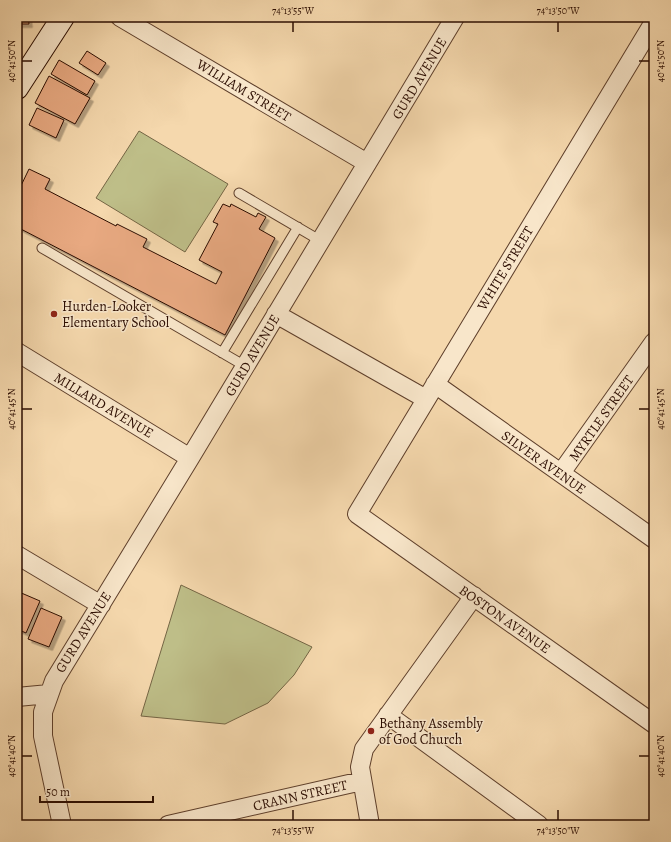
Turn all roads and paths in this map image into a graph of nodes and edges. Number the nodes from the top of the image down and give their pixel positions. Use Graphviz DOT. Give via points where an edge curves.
graph roads {
  1 [pos="63,17"];
  2 [pos="120,17"];
  3 [pos="455,17"];
  4 [pos="654,22"];
  5 [pos="19,82"];
  6 [pos="368,163"];
  7 [pos="239,193"];
  8 [pos="298,227"];
  9 [pos="321,241"];
  10 [pos="42,248"];
  11 [pos="276,314"];
  12 [pos="654,342"];
  13 [pos="17,352"];
  14 [pos="222,353"];
  15 [pos="245,366"];
  16 [pos="435,384"];
  17 [pos="426,399"];
  18 [pos="190,458"];
  19 [pos="561,474"];
  20 [pos="357,514"];
  21 [pos="654,539"];
  22 [pos="17,555"];
  23 [pos="474,596"];
  24 [pos="101,605"];
  25 [pos="49,694"];
  26 [pos="17,697"];
  27 [pos="388,715"];
  28 [pos="654,724"];
  29 [pos="362,781"];
  30 [pos="62,825"];
  31 [pos="168,825"];
  32 [pos="370,825"];
  33 [pos="538,825"];
  1 -- 5 [label="street"];
  2 -- 6 [label="street, WILLIAM STREET"];
  3 -- 6 [label="street, GURD AVENUE"];
  4 -- 16 [label="street, WHITE STREET"];
  6 -- 9 [label="street, GURD AVENUE"];
  7 -- 8 [label="lane"];
  8 -- 9 [label="lane"];
  8 -- 14 [label="lane"];
  9 -- 11 [label="street, GURD AVENUE"];
  10 -- 14 [label="lane"];
  11 -- 15 [label="street, GURD AVENUE"];
  11 -- 17 [label="street"];
  12 -- 19 [label="street, MYRTLE STREET"];
  13 -- 18 [label="street, MILLARD AVENUE"];
  14 -- 15 [label="lane"];
  15 -- 18 [label="street, GURD AVENUE"];
  16 -- 17 [label="street, WHITE STREET"];
  16 -- 19 [label="street, SILVER AVENUE"];
  17 -- 20 [label="street, WHITE STREET"];
  18 -- 24 [label="street, GURD AVENUE"];
  19 -- 21 [label="street, SILVER AVENUE"];
  20 -- 23 [label="street, BOSTON AVENUE"];
  22 -- 24 [label="street"];
  23 -- 27 [label="street"];
  23 -- 28 [label="street, BOSTON AVENUE"];
  24 -- 25 [label="street, GURD AVENUE" via="62,667"];
  25 -- 26 [label="street"];
  25 -- 30 [label="street, GURD AVENUE" via="42,712 43,736"];
  27 -- 29 [label="street" via="364,748 360,767"];
  27 -- 33 [label="street"];
  29 -- 31 [label="street, CRANN STREET"];
  29 -- 32 [label="street"];
}
